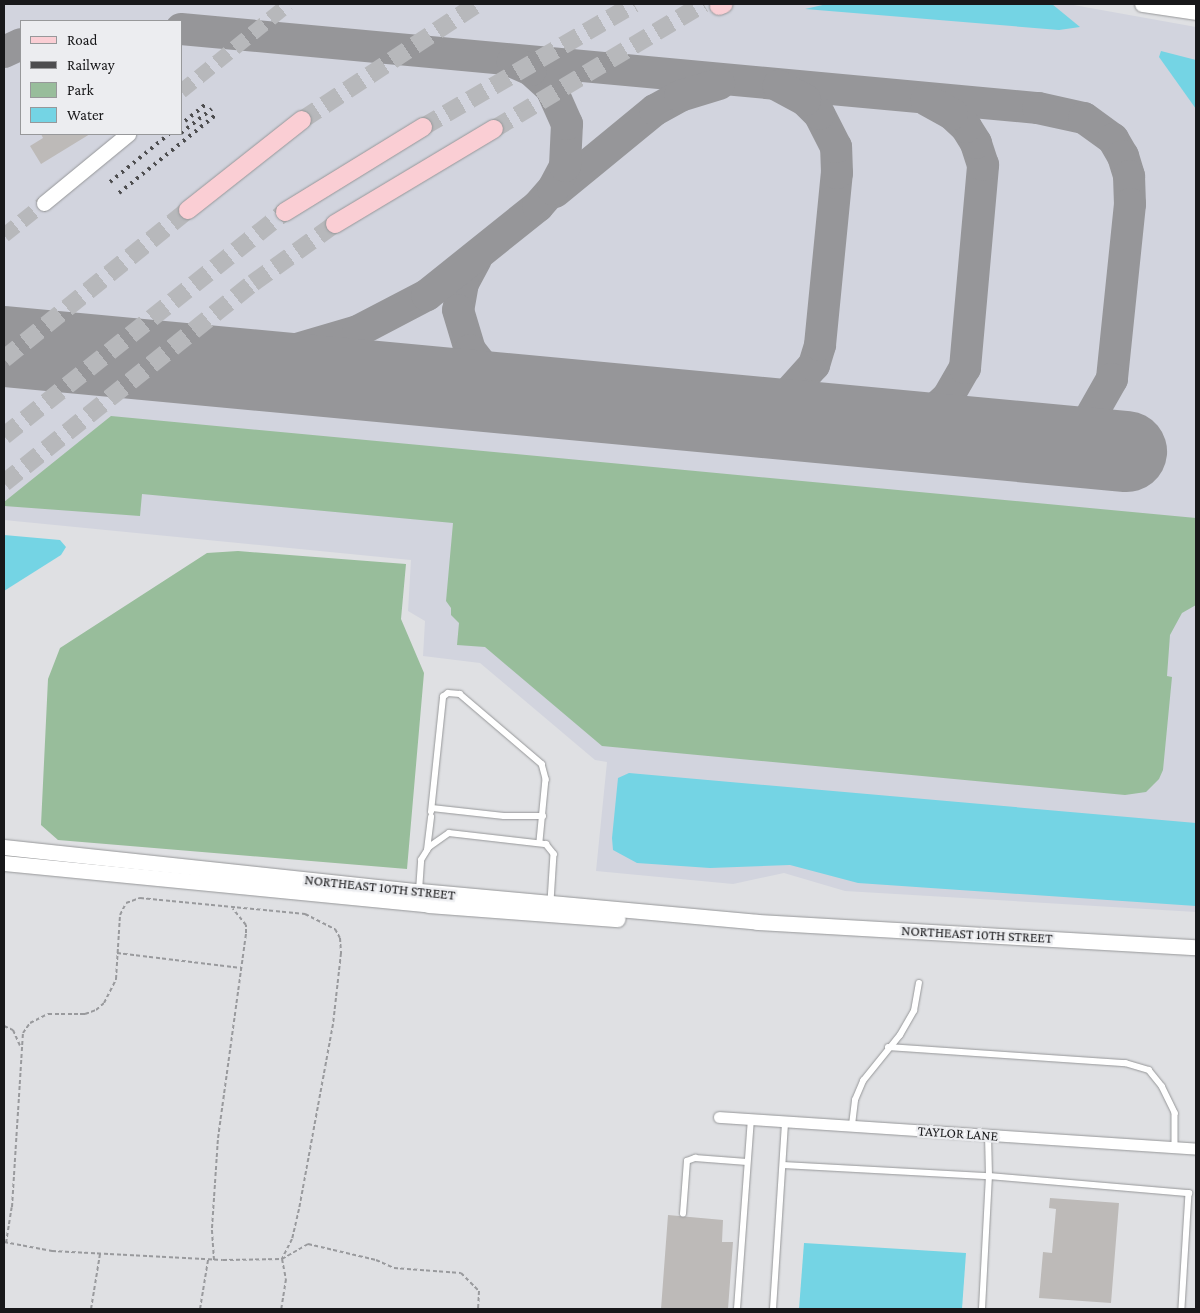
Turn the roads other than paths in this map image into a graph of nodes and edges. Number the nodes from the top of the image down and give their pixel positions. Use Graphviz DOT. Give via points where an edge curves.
graph roads {
  1 [pos="1142,4"];
  2 [pos="1196,12"];
  3 [pos="302,120"];
  4 [pos="423,127"];
  5 [pos="494,129"];
  6 [pos="127,135"];
  7 [pos="44,203"];
  8 [pos="188,210"];
  9 [pos="285,212"];
  10 [pos="335,224"];
  11 [pos="431,812"];
  12 [pos="543,816"];
  13 [pos="540,841"];
  14 [pos="4,847"];
  15 [pos="427,850"];
  16 [pos="4,863"];
  17 [pos="129,868"];
  18 [pos="419,891"];
  19 [pos="390,901"];
  20 [pos="551,903"];
  21 [pos="757,922"];
  22 [pos="1196,947"];
  23 [pos="919,983"];
  24 [pos="888,1047"];
  25 [pos="719,1117"];
  26 [pos="751,1119"];
  27 [pos="785,1121"];
  28 [pos="852,1125"];
  29 [pos="988,1135"];
  30 [pos="1175,1147"];
  31 [pos="1196,1149"];
  32 [pos="747,1162"];
  33 [pos="782,1165"];
  34 [pos="990,1176"];
  35 [pos="683,1214"];
  36 [pos="737,1309"];
  37 [pos="773,1309"];
  38 [pos="982,1309"];
  39 [pos="1182,1309"];
  1 -- 2 [label="street"];
  3 -- 8 [label="main road"];
  4 -- 9 [label="main road"];
  5 -- 10 [label="main road"];
  6 -- 7 [label="street"];
  11 -- 12 [label="lane"];
  11 -- 12 [label="lane" via="443,697 448,693 467,698 542,764 546,779"];
  11 -- 15 [label="lane"];
  12 -- 13 [label="lane"];
  13 -- 15 [label="lane" via="449,833"];
  13 -- 20 [label="lane" via="552,847 554,854"];
  14 -- 17 [label="street, NORTHEAST 10TH STREET"];
  15 -- 18 [label="lane" via="421,860"];
  16 -- 17 [label="street, NORTHEAST 10TH STREET"];
  17 -- 18 [label="street, NORTHEAST 10TH STREET"];
  17 -- 19 [label="street, NORTHEAST 10TH STREET"];
  18 -- 19 [label="street" via="406,899"];
  18 -- 20 [label="street, NORTHEAST 10TH STREET"];
  19 -- 21 [label="street, NORTHEAST 10TH STREET" via="602,918"];
  20 -- 21 [label="street, NORTHEAST 10TH STREET"];
  21 -- 22 [label="street, NORTHEAST 10TH STREET"];
  23 -- 24 [label="lane" via="914,1011 900,1035"];
  24 -- 28 [label="lane" via="863,1081 855,1100"];
  24 -- 30 [label="lane" via="1125,1063 1149,1070 1162,1086 1175,1113"];
  25 -- 26 [label="street, TAYLOR LANE"];
  26 -- 27 [label="street, TAYLOR LANE"];
  26 -- 32 [label="lane"];
  27 -- 28 [label="street, TAYLOR LANE"];
  27 -- 33 [label="lane"];
  28 -- 29 [label="street, TAYLOR LANE"];
  29 -- 30 [label="street, TAYLOR LANE"];
  29 -- 34 [label="lane"];
  30 -- 31 [label="street, TAYLOR LANE"];
  32 -- 35 [label="lane" via="694,1158 687,1161"];
  32 -- 36 [label="lane"];
  33 -- 34 [label="lane"];
  33 -- 37 [label="lane"];
  34 -- 38 [label="lane"];
  34 -- 39 [label="lane" via="1189,1193"];
}
